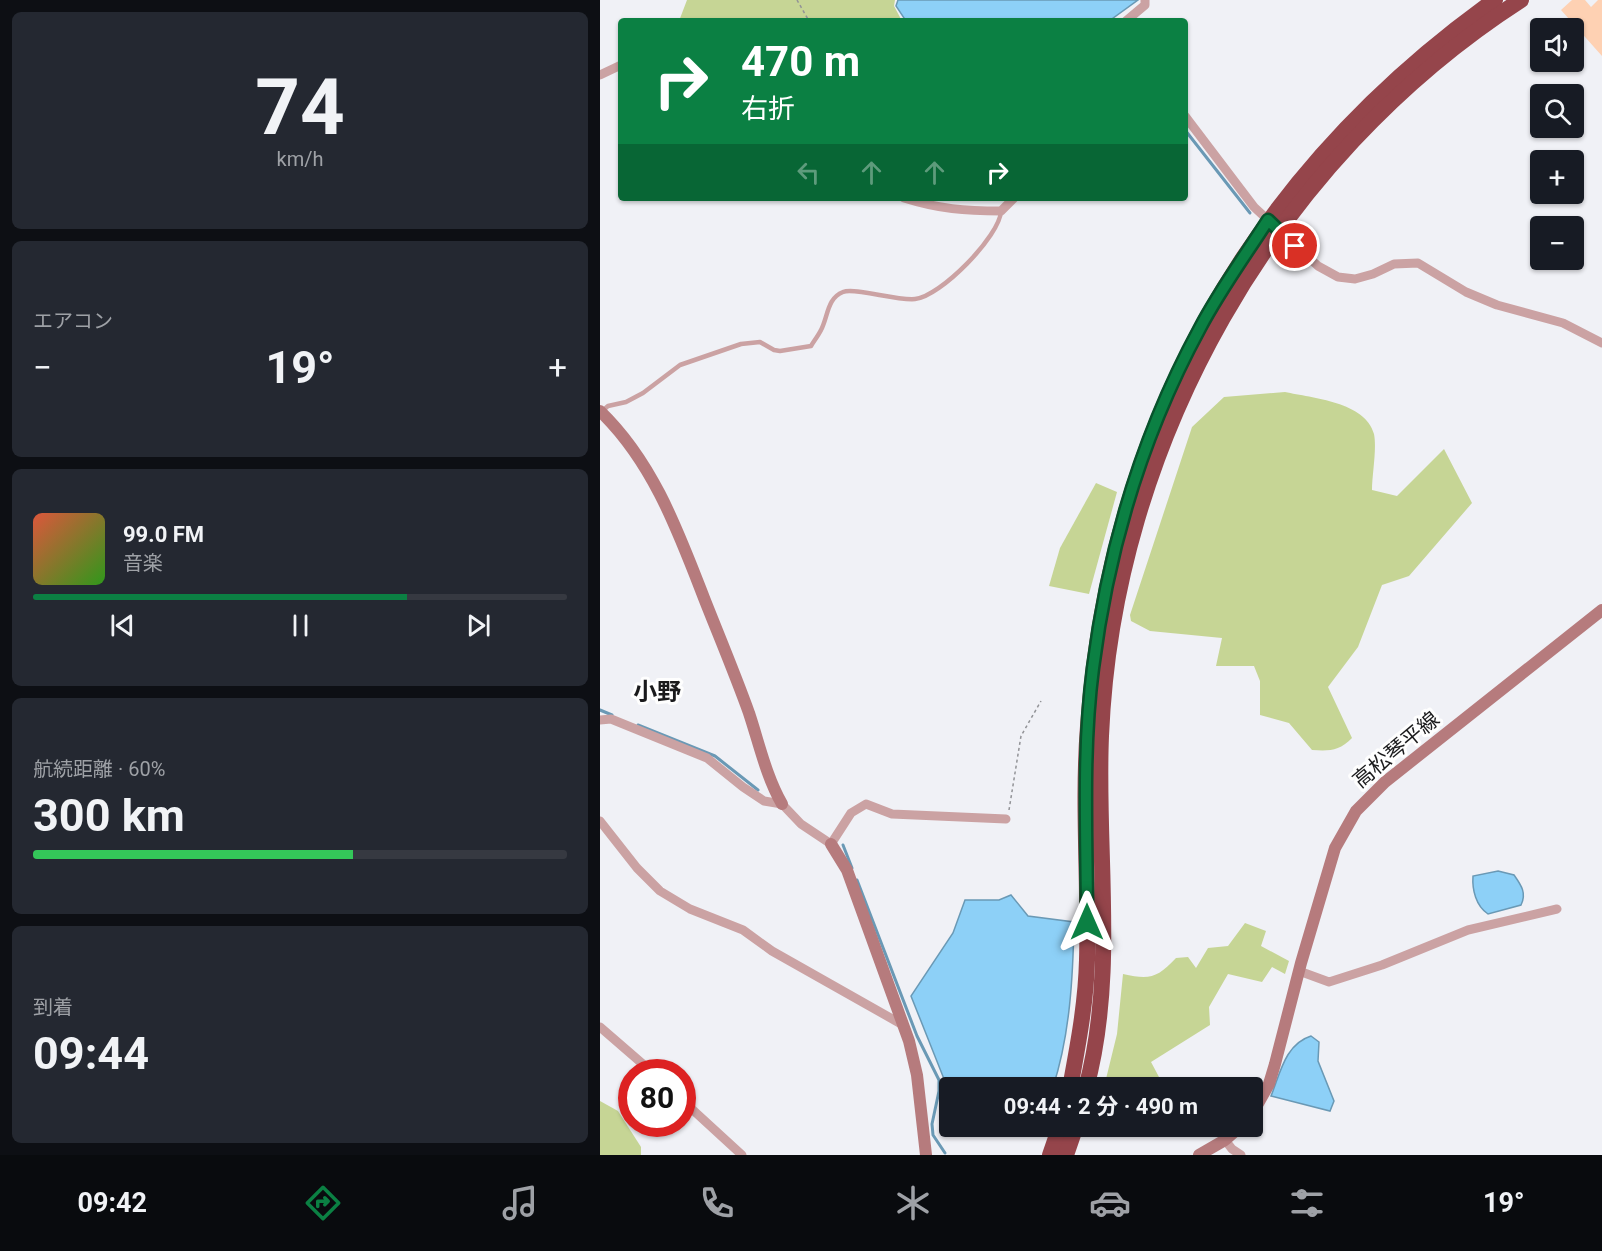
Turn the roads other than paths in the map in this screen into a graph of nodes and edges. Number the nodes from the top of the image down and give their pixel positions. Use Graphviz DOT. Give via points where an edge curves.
graph roads {
  1 [pos="1145,0"];
  2 [pos="1495,0"];
  3 [pos="1521,0"];
  4 [pos="1132,18"];
  5 [pos="618,66"];
  6 [pos="600,75"];
  7 [pos="1188,120"];
  8 [pos="913,201"];
  9 [pos="1011,201"];
  10 [pos="1001,211"];
  11 [pos="1273,225"];
  12 [pos="1602,343"];
  13 [pos="601,412"];
  14 [pos="1602,610"];
  15 [pos="600,720"];
  16 [pos="782,804"];
  17 [pos="1006,819"];
  18 [pos="600,821"];
  19 [pos="831,844"];
  20 [pos="1557,909"];
  21 [pos="1299,971"];
  22 [pos="903,1025"];
  23 [pos="600,1027"];
  24 [pos="637,1059"];
  25 [pos="1072,1077"];
  26 [pos="1089,1077"];
  27 [pos="1263,1092"];
  28 [pos="696,1113"];
  29 [pos="1056,1137"];
  30 [pos="1072,1137"];
  31 [pos="1228,1137"];
  32 [pos="1225,1140"];
  33 [pos="742,1155"];
  34 [pos="926,1155"];
  35 [pos="1050,1155"];
  36 [pos="1066,1155"];
  37 [pos="1199,1155"];
  38 [pos="1241,1155"];
  1 -- 4 [label="street"];
  2 -- 11 [label="highway" via="1431,48 1369,104 1325,152"];
  3 -- 11 [label="highway" via="1409,86"];
  5 -- 6 [label="street"];
  7 -- 11 [label="street" via="1254,207"];
  8 -- 10 [label="street" via="958,211"];
  9 -- 10 [label="street"];
  10 -- 13 [label="lane" via="988,241 944,286 925,297 843,292 830,303 811,346 780,351 760,342 741,344 680,365 643,393"];
  11 -- 12 [label="street" via="1318,266 1338,277 1355,279 1394,264 1418,263 1466,292 1563,323"];
  11 -- 25 [label="highway" via="1200,328 1172,384 1127,502 1108,576 1092,670 1086,988"];
  11 -- 26 [label="highway" via="1185,390 1140,508 1120,582 1101,734 1101,989"];
  13 -- 16 [label="street" via="638,457 666,504"];
  14 -- 21 [label="street, 高松琴平線" via="1385,782 1356,811 1330,863"];
  15 -- 16 [label="street" via="611,719 707,758 764,801"];
  16 -- 19 [label="street" via="801,824"];
  17 -- 19 [label="street" via="892,814 866,804 851,813"];
  18 -- 22 [label="street" via="660,891 690,909 743,930 772,951"];
  19 -- 22 [label="street" via="847,870"];
  20 -- 21 [label="street" via="1468,930 1329,982"];
  21 -- 27 [label="street, 高松琴平線" via="1272,1074"];
  22 -- 34 [label="street" via="918,1075"];
  23 -- 24 [label="street"];
  28 -- 33 [label="street"];
  29 -- 35 [label="highway"];
  30 -- 36 [label="highway"];
  31 -- 32 [label="street"];
  32 -- 37 [label="street"];
  32 -- 38 [label="street"];
}
